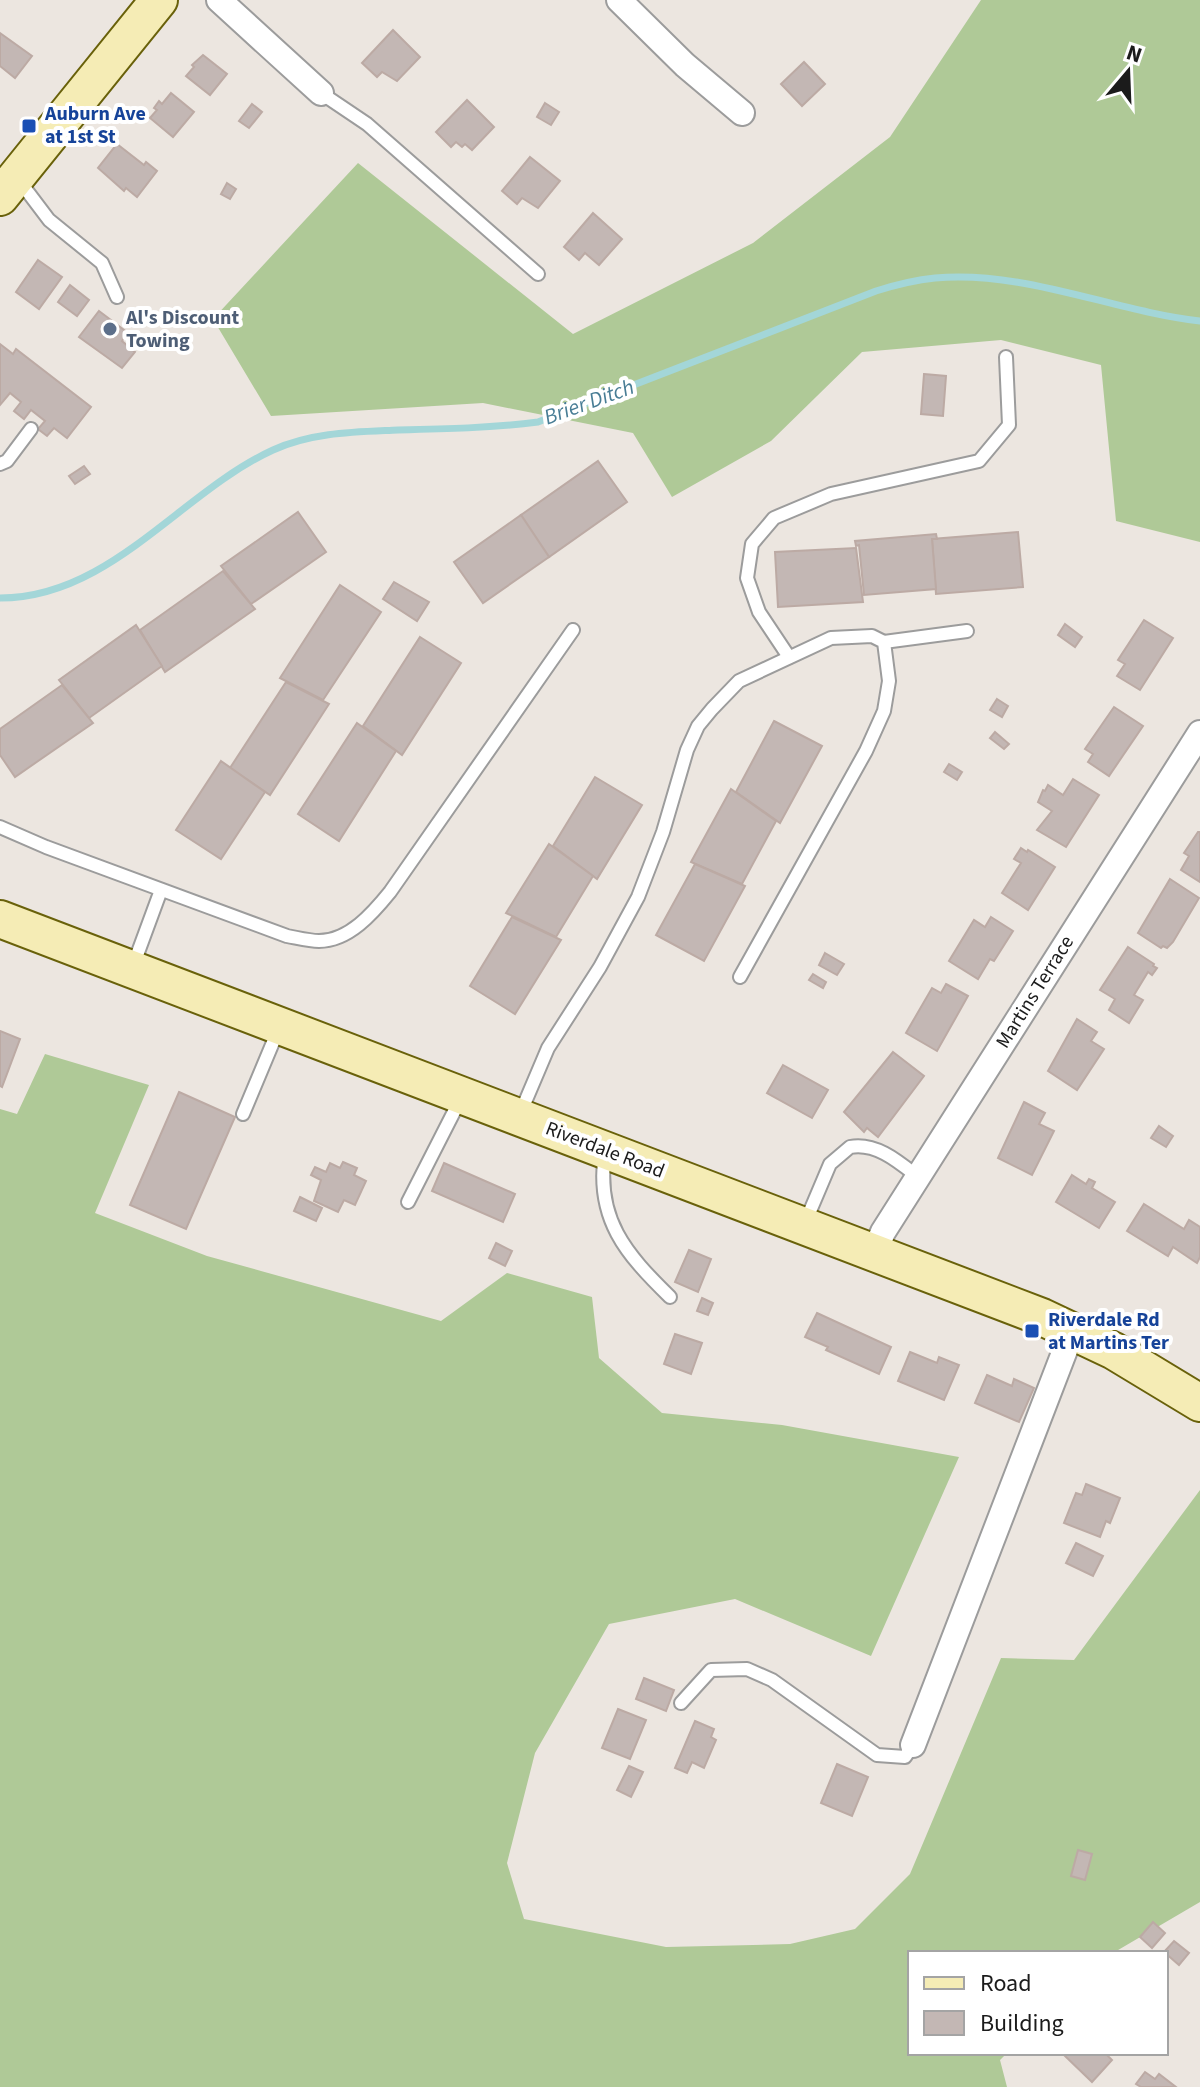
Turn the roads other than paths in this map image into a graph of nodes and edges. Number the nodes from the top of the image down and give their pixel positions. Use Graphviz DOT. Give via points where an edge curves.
graph roads {
  1 [pos="159,0"];
  2 [pos="219,0"];
  3 [pos="619,0"];
  4 [pos="321,93"];
  5 [pos="742,113"];
  6 [pos="7,181"];
  7 [pos="538,274"];
  8 [pos="117,297"];
  9 [pos="1006,357"];
  10 [pos="31,429"];
  11 [pos="0,464"];
  12 [pos="573,630"];
  13 [pos="967,631"];
  14 [pos="884,642"];
  15 [pos="789,657"];
  16 [pos="1200,733"];
  17 [pos="0,827"];
  18 [pos="161,890"];
  19 [pos="0,919"];
  20 [pos="131,969"];
  21 [pos="740,977"];
  22 [pos="280,1025"];
  23 [pos="462,1095"];
  24 [pos="243,1114"];
  25 [pos="519,1117"];
  26 [pos="606,1150"];
  27 [pos="918,1177"];
  28 [pos="408,1202"];
  29 [pos="803,1226"];
  30 [pos="874,1253"];
  31 [pos="670,1297"];
  32 [pos="1072,1332"];
  33 [pos="1200,1403"];
  34 [pos="681,1703"];
  35 [pos="913,1745"];
  1 -- 6 [label="main road"];
  2 -- 4 [label="street"];
  3 -- 5 [label="street"];
  4 -- 7 [label="lane" via="367,124"];
  6 -- 8 [label="lane" via="102,263"];
  9 -- 15 [label="lane" via="1009,425 979,461 831,494 774,518 752,544 747,578 759,612"];
  10 -- 11 [label="lane"];
  12 -- 18 [label="lane" via="390,892 360,924 320,941 287,936"];
  13 -- 14 [label="lane"];
  14 -- 15 [label="lane" via="872,636 831,638"];
  14 -- 21 [label="lane" via="889,681 884,711"];
  15 -- 25 [label="lane" via="739,681 698,726 638,897 548,1048"];
  16 -- 27 [label="street, Martins Terrace"];
  17 -- 18 [label="lane"];
  18 -- 20 [label="lane"];
  19 -- 20 [label="main road, Riverdale Road"];
  20 -- 22 [label="main road, Riverdale Road"];
  22 -- 23 [label="main road, Riverdale Road"];
  22 -- 24 [label="lane"];
  23 -- 25 [label="main road, Riverdale Road"];
  23 -- 28 [label="lane"];
  25 -- 26 [label="main road, Riverdale Road"];
  26 -- 29 [label="main road, Riverdale Road"];
  26 -- 31 [label="lane" via="607,1215 634,1261"];
  27 -- 29 [label="lane" via="875,1149 850,1147 830,1164"];
  27 -- 30 [label="street, Martins Terrace"];
  29 -- 30 [label="main road, Riverdale Road"];
  30 -- 32 [label="main road, Riverdale Road"];
  32 -- 33 [label="main road, Riverdale Road" via="1151,1371"];
  32 -- 35 [label="street"];
  34 -- 35 [label="lane" via="711,1670 747,1669 772,1680 877,1755 905,1757"];
}
